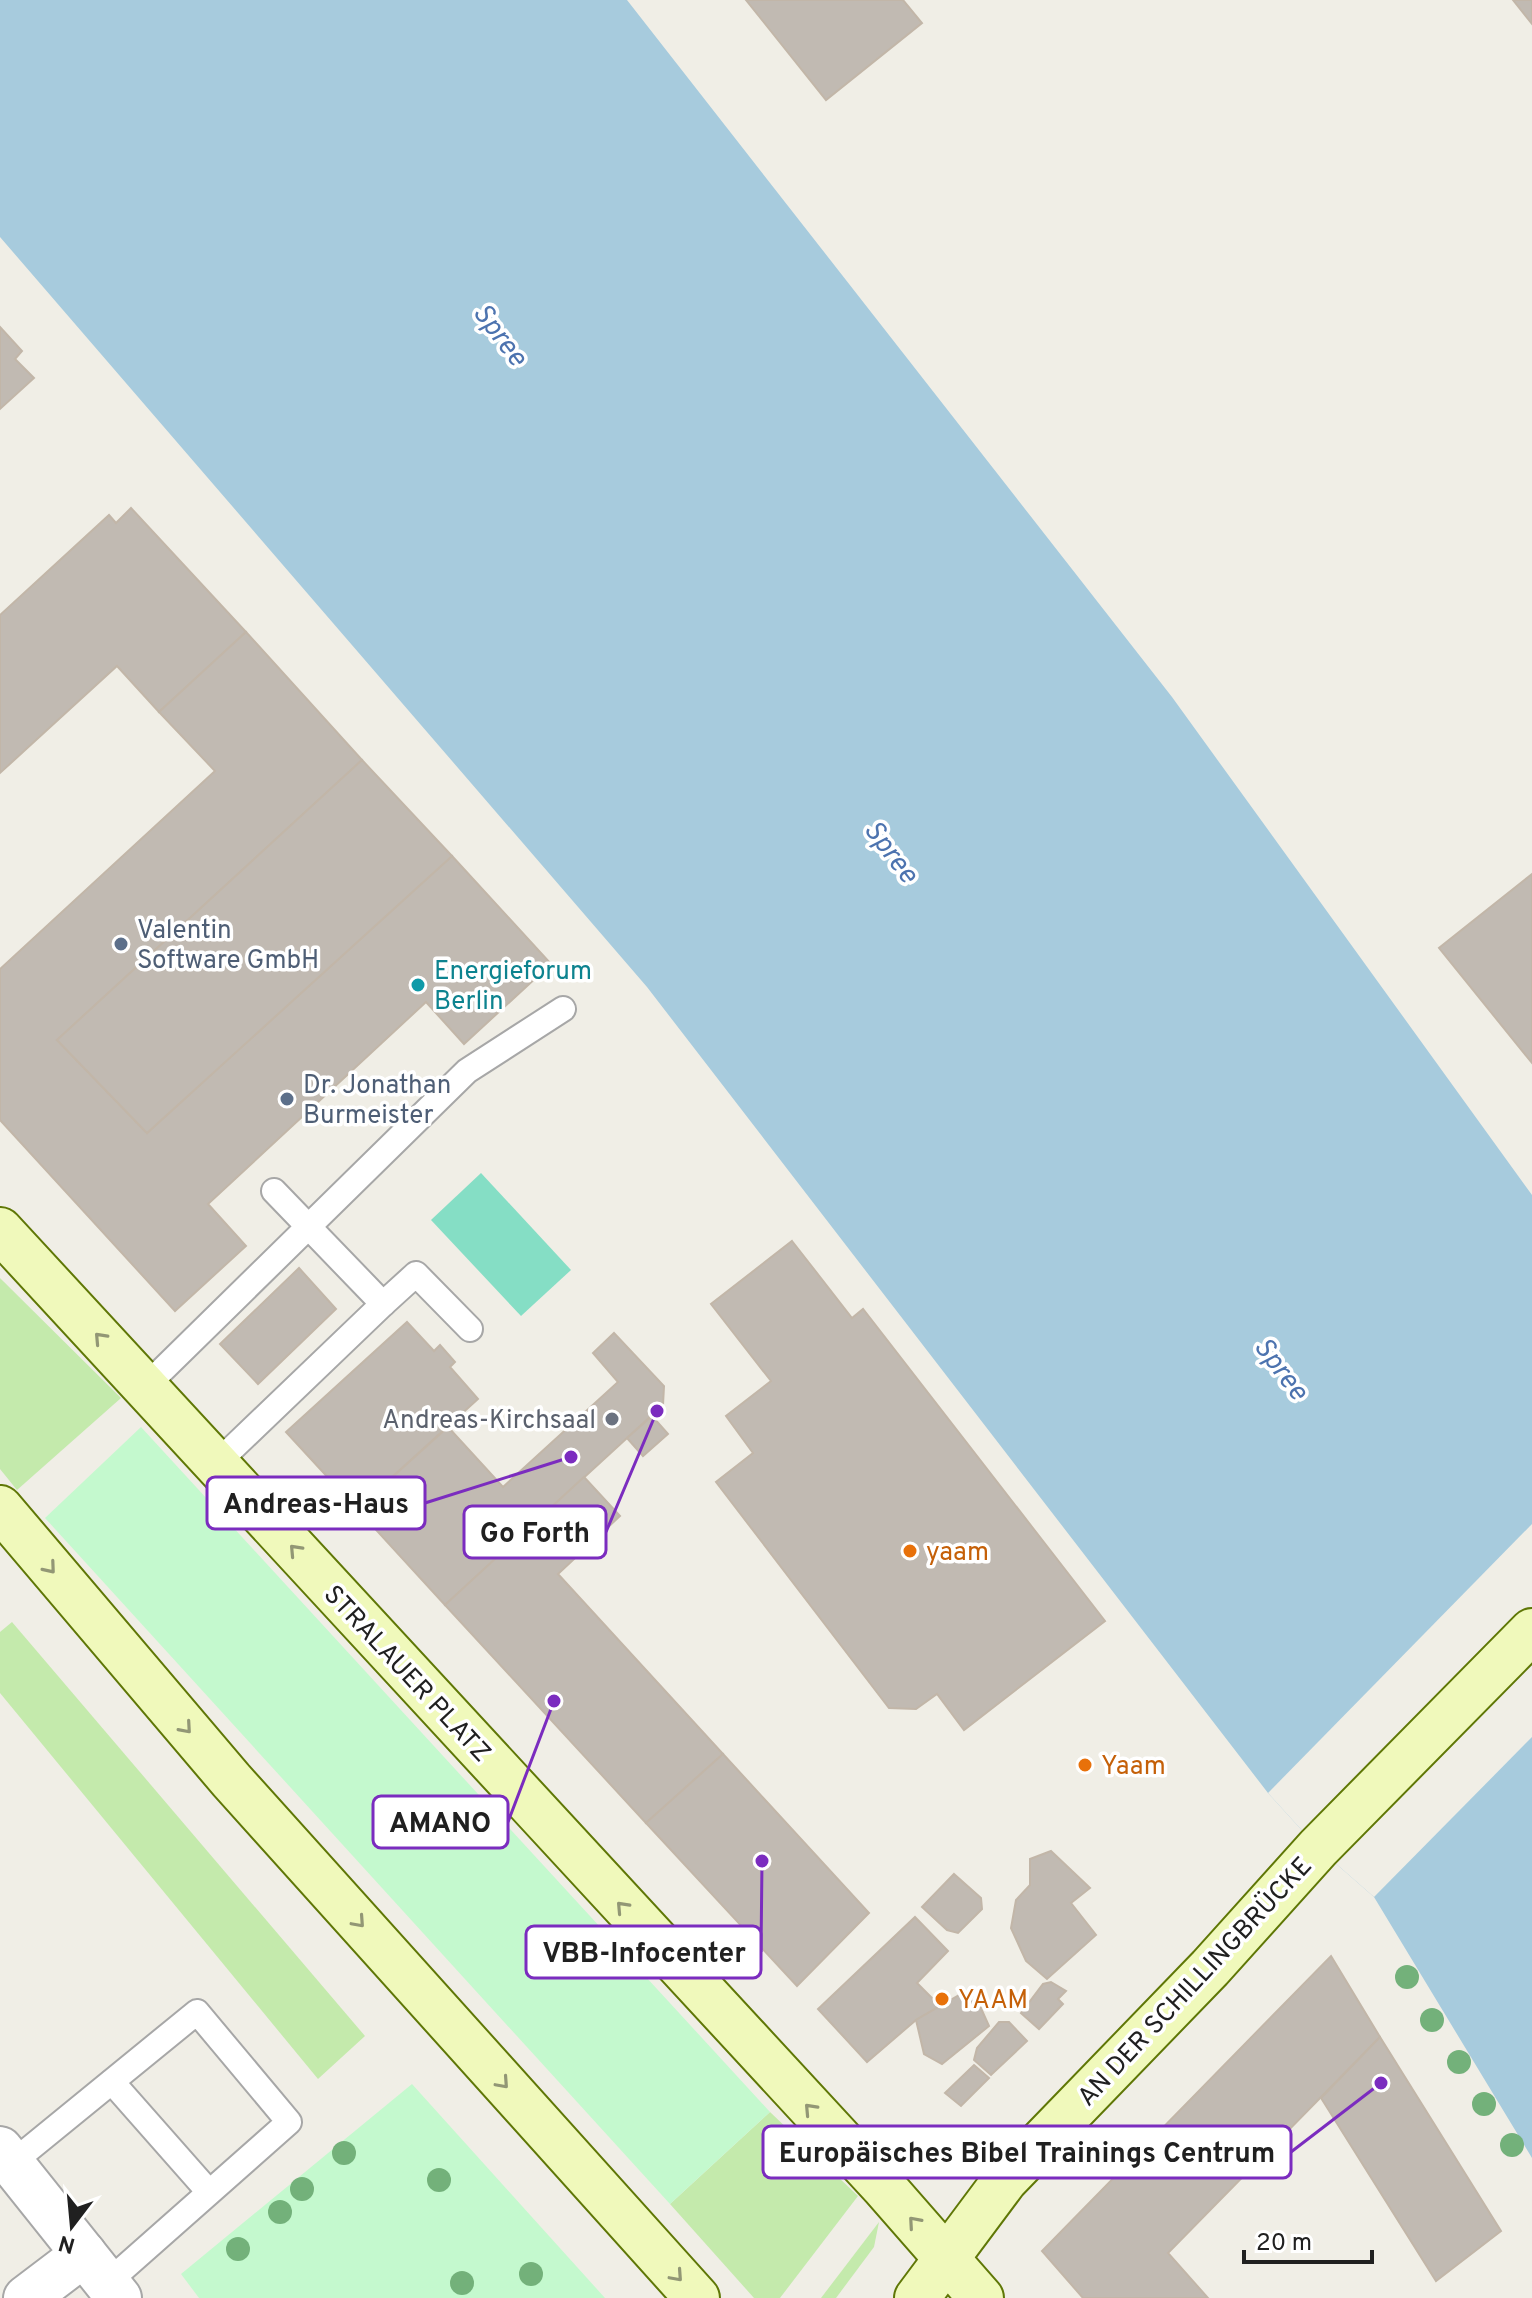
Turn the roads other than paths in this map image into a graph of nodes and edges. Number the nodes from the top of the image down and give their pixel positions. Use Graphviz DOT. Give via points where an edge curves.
graph roads {
  1 [pos="563,1009"];
  2 [pos="274,1191"];
  3 [pos="307,1225"];
  4 [pos="0,1230"];
  5 [pos="383,1304"];
  6 [pos="470,1329"];
  7 [pos="145,1387"];
  8 [pos="216,1464"];
  9 [pos="0,1508"];
  10 [pos="1532,1631"];
  11 [pos="112,2082"];
  12 [pos="6,2156"];
  13 [pos="209,2192"];
  14 [pos="946,2257"];
  15 [pos="103,2278"];
  16 [pos="26,2298"];
  17 [pos="697,2298"];
  18 [pos="917,2298"];
  19 [pos="981,2298"];
  1 -- 3 [label="lane" via="467,1071"];
  2 -- 3 [label="lane"];
  3 -- 5 [label="lane"];
  3 -- 7 [label="lane"];
  7 -- 4 [label="main road, STRALAUER PLATZ, one-way"];
  5 -- 6 [label="lane" via="416,1274"];
  5 -- 8 [label="lane"];
  7 -- 8 [label="main road, STRALAUER PLATZ"];
  14 -- 8 [label="main road, STRALAUER PLATZ, one-way"];
  9 -- 17 [label="main road, one-way" via="231,1780"];
  10 -- 14 [label="main road, AN DER SCHILLINGBRÜCKE" via="1318,1848 1005,2180"];
  11 -- 12 [label="lane"];
  11 -- 13 [label="lane"];
  11 -- 13 [label="lane" via="197,2012 289,2122"];
  12 -- 15 [label="street"];
  13 -- 15 [label="lane"];
  14 -- 18 [label="main road, AN DER SCHILLINGBRÜCKE"];
  14 -- 19 [label="main road, STRALAUER PLATZ"];
  15 -- 16 [label="street"];
}
